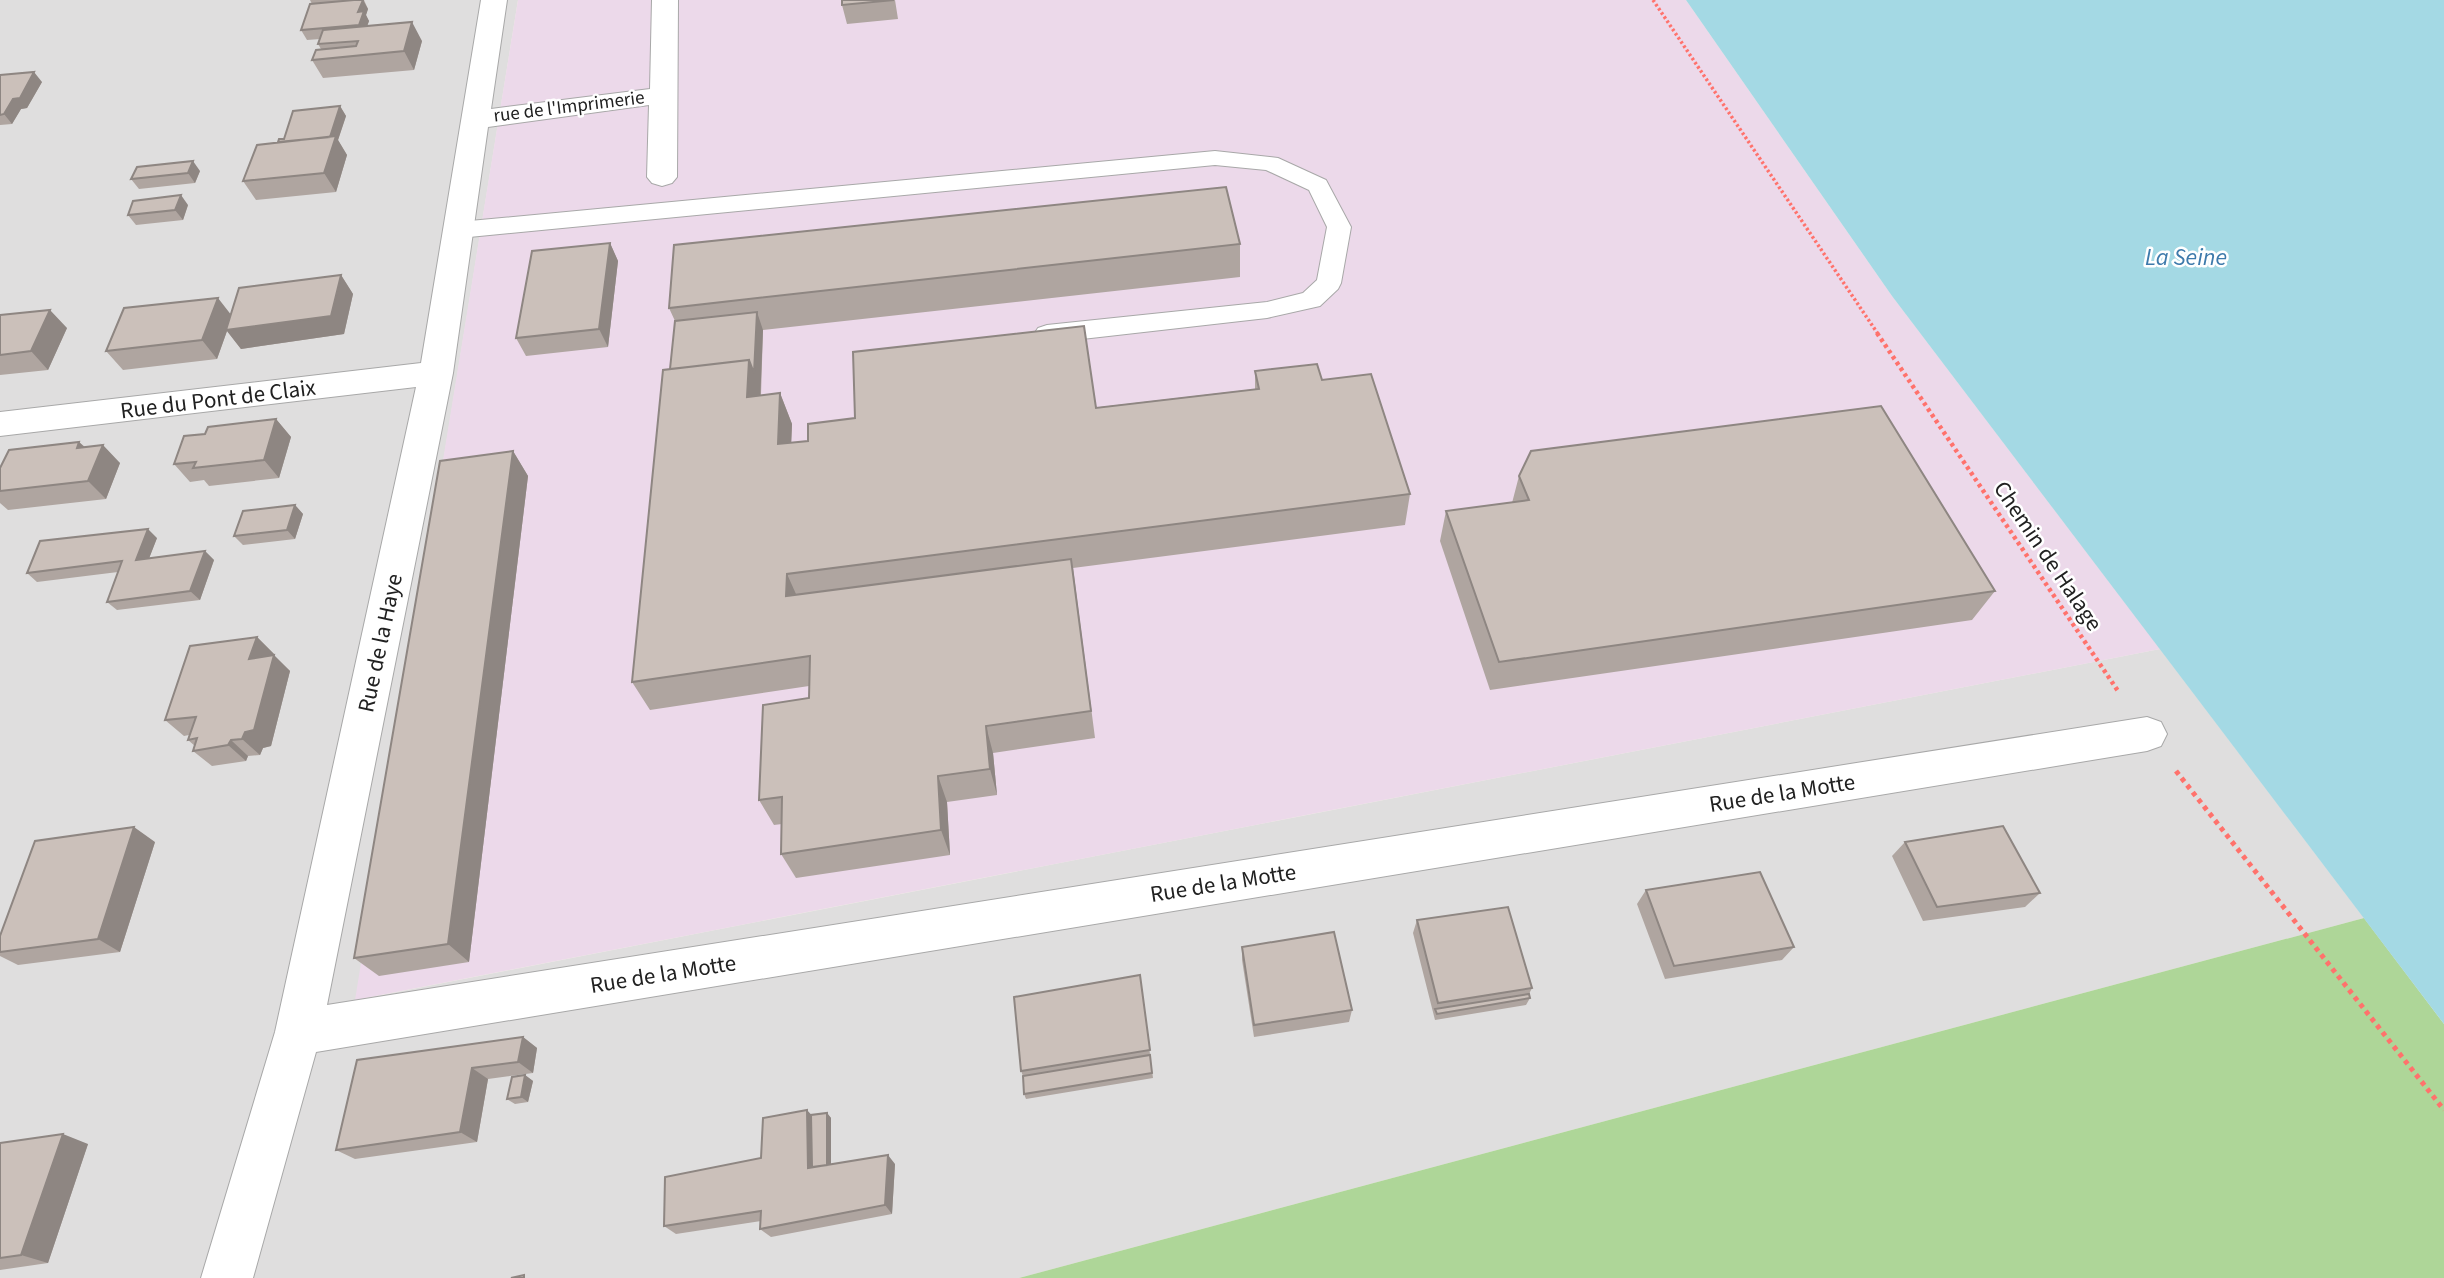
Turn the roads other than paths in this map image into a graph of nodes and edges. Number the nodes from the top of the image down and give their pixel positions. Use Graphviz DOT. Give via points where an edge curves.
graph roads {
  1 [pos="494,0"];
  2 [pos="665,0"];
  3 [pos="664,95"];
  4 [pos="475,120"];
  5 [pos="662,177"];
  6 [pos="458,230"];
  7 [pos="1017,338"];
  8 [pos="436,373"];
  9 [pos="0,424"];
  10 [pos="2147,734"];
  11 [pos="298,1032"];
  12 [pos="227,1278"];
  1 -- 4 [label="street, Rue de la Haye"];
  2 -- 3 [label="street, rue de l'Imprimerie"];
  3 -- 4 [label="street, rue de l'Imprimerie"];
  3 -- 5 [label="street, rue de l'Imprimerie"];
  4 -- 6 [label="street, Rue de la Haye"];
  6 -- 7 [label="lane" via="1215,158 1270,163 1318,185 1339,227 1329,283 1311,300 1267,310"];
  6 -- 8 [label="street, Rue de la Haye"];
  8 -- 9 [label="street, Rue du Pont de Claix"];
  8 -- 11 [label="street, Rue de la Haye"];
  10 -- 11 [label="street, Rue de la Motte"];
  11 -- 12 [label="street, Rue de la Haye"];
}
